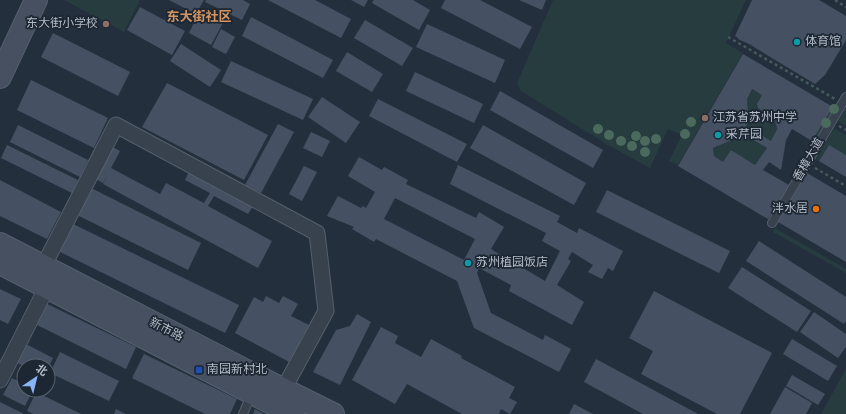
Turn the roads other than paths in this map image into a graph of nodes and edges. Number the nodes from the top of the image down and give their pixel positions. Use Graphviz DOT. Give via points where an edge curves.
graph roads {
  1 [pos="36,0"];
  2 [pos="0,77"];
  3 [pos="844,100"];
  4 [pos="772,223"];
  5 [pos="0,244"];
  6 [pos="0,263"];
  7 [pos="45,277"];
  8 [pos="0,380"];
  9 [pos="256,386"];
  10 [pos="283,390"];
  11 [pos="243,414"];
  12 [pos="293,414"];
  13 [pos="333,414"];
  1 -- 2 [label="main road"];
  3 -- 4 [label="lane, 香樟大道"];
  5 -- 7 [label="main road, 新市路"];
  6 -- 7 [label="main road, 新市路"];
  7 -- 8 [label="street"];
  7 -- 9 [label="main road, 新市路"];
  7 -- 10 [label="street" via="116,125 317,233 326,311"];
  9 -- 10 [label="main road, 新市路"];
  9 -- 11 [label="lane"];
  9 -- 12 [label="main road, 新市路"];
  10 -- 13 [label="main road, 新市路"];
}
